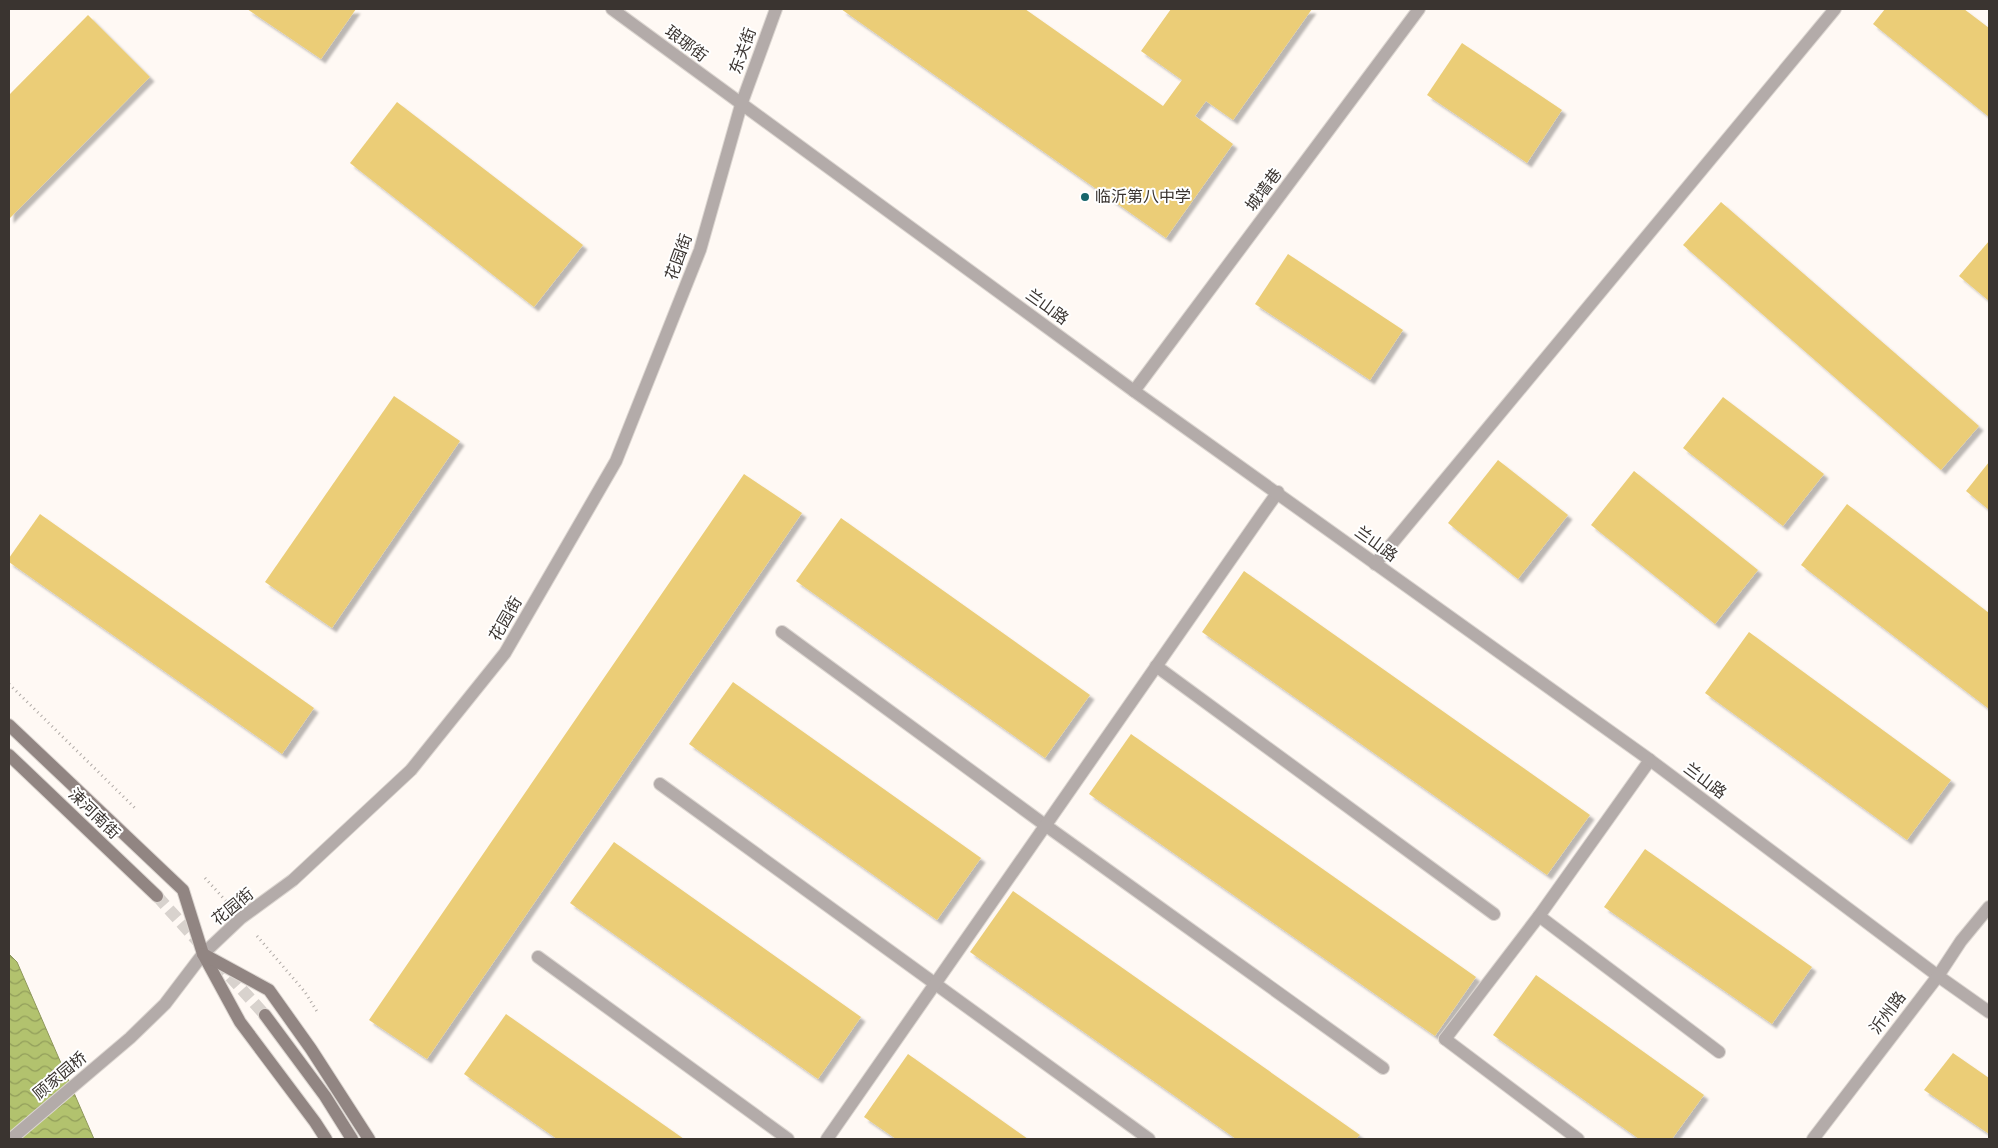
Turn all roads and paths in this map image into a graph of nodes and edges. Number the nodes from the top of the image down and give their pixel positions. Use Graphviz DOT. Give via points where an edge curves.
graph roads {
  1 [pos="612,9"];
  2 [pos="776,9"];
  3 [pos="1419,9"];
  4 [pos="1835,9"];
  5 [pos="741,105"];
  6 [pos="1134,391"];
  7 [pos="1278,492"];
  8 [pos="1375,564"];
  9 [pos="782,632"];
  10 [pos="1156,666"];
  11 [pos="9,725"];
  12 [pos="9,754"];
  13 [pos="1650,760"];
  14 [pos="660,784"];
  15 [pos="1045,825"];
  16 [pos="157,896"];
  17 [pos="1989,907"];
  18 [pos="1494,914"];
  19 [pos="1539,916"];
  20 [pos="202,954"];
  21 [pos="538,958"];
  22 [pos="1938,976"];
  23 [pos="934,985"];
  24 [pos="1989,1012"];
  25 [pos="265,1015"];
  26 [pos="130,1038"];
  27 [pos="1719,1052"];
  28 [pos="1382,1068"];
  29 [pos="11,1139"];
  30 [pos="326,1139"];
  31 [pos="352,1139"];
  32 [pos="369,1139"];
  33 [pos="788,1139"];
  34 [pos="827,1139"];
  35 [pos="1149,1139"];
  36 [pos="1578,1139"];
  37 [pos="1813,1139"];
  1 -- 5 [label="street, 琅琊街"];
  2 -- 5 [label="street, 东关街"];
  3 -- 6 [label="street, 城墙巷"];
  4 -- 8 [label="street"];
  5 -- 6 [label="street, 兰山路"];
  5 -- 20 [label="street, 花园街" via="700,250 616,461 505,653 411,770 293,880 242,918"];
  6 -- 7 [label="street, 兰山路"];
  7 -- 8 [label="street, 兰山路"];
  7 -- 10 [label="street"];
  8 -- 13 [label="street, 兰山路"];
  9 -- 15 [label="street"];
  10 -- 15 [label="street"];
  10 -- 18 [label="street"];
  11 -- 20 [label="main road" via="183,890"];
  12 -- 16 [label="main road, 涑河南街"];
  13 -- 19 [label="street"];
  13 -- 22 [label="street, 兰山路"];
  14 -- 23 [label="street"];
  15 -- 23 [label="street"];
  15 -- 28 [label="street"];
  17 -- 22 [label="street, 沂州路"];
  19 -- 27 [label="street"];
  19 -- 36 [label="street" via="1446,1039"];
  20 -- 26 [label="street, 花园街" via="165,1004"];
  20 -- 30 [label="main road" via="240,1022"];
  20 -- 32 [label="main road" via="270,990"];
  21 -- 33 [label="street"];
  22 -- 24 [label="street, 兰山路"];
  22 -- 37 [label="street, 沂州路"];
  23 -- 34 [label="street"];
  23 -- 35 [label="street"];
  25 -- 31 [label="main road" via="326,1096"];
  26 -- 29 [label="street, 顾家园桥"];
}
